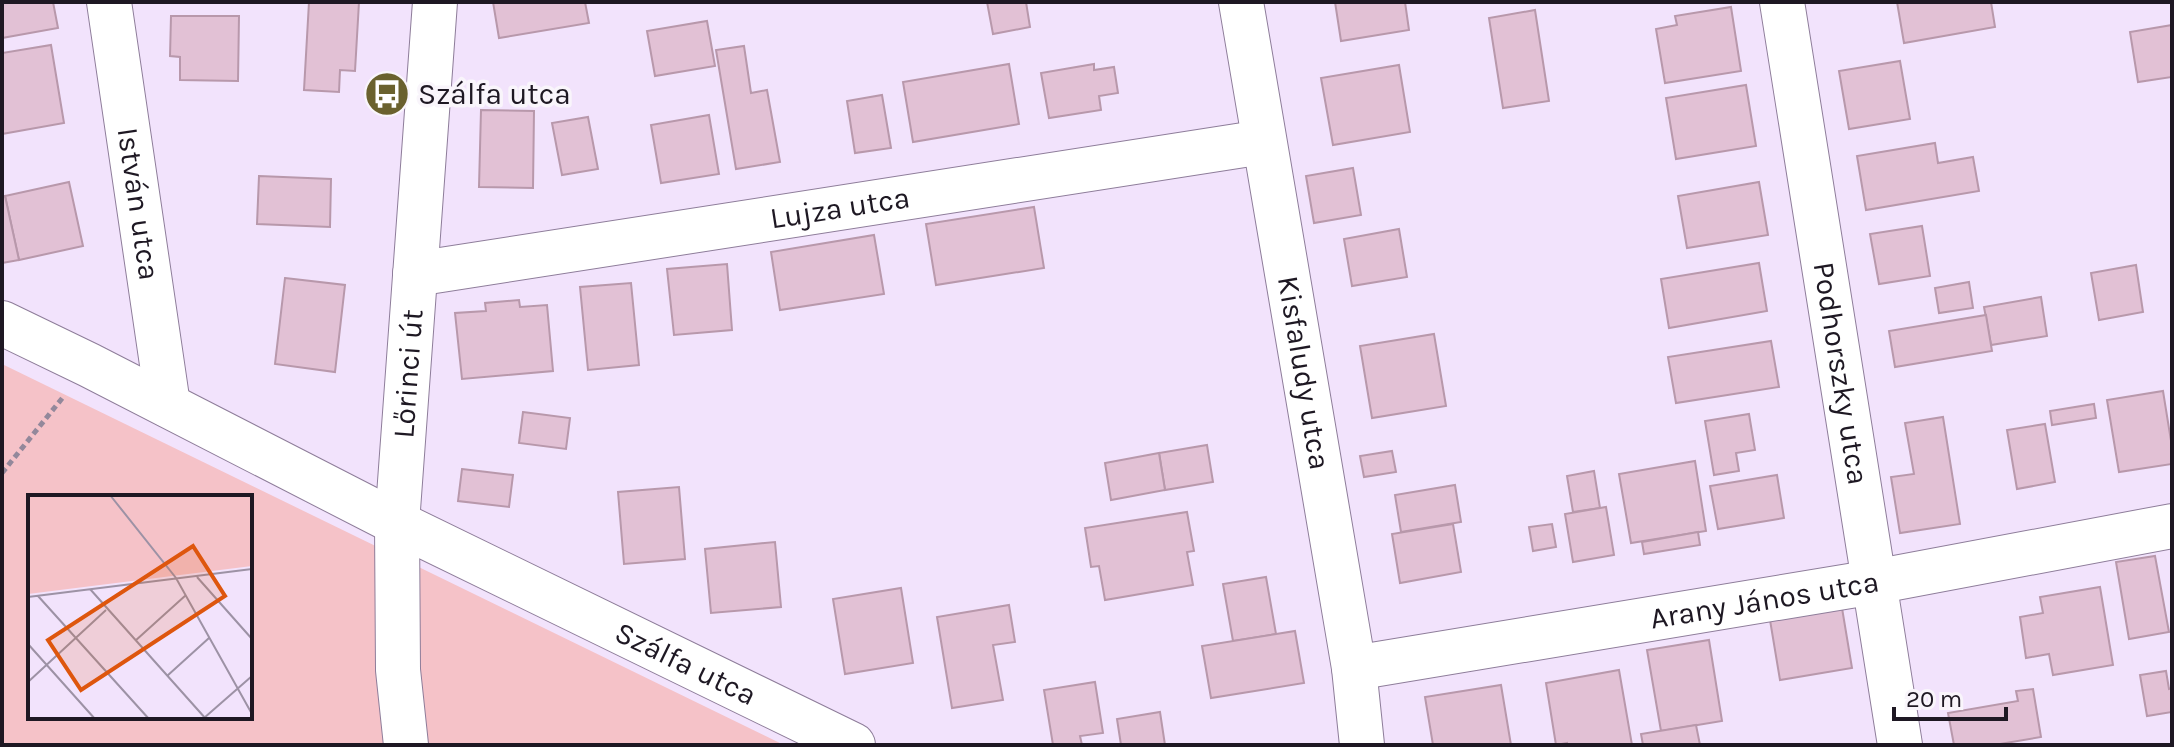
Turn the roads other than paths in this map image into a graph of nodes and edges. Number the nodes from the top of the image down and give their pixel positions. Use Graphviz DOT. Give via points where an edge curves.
graph roads {
  1 [pos="109,2"];
  2 [pos="435,2"];
  3 [pos="1241,2"];
  4 [pos="1782,2"];
  5 [pos="1263,142"];
  6 [pos="415,274"];
  7 [pos="2,323"];
  8 [pos="168,405"];
  9 [pos="397,523"];
  10 [pos="2172,526"];
  11 [pos="1874,582"];
  12 [pos="1354,668"];
  13 [pos="406,745"];
  14 [pos="853,745"];
  15 [pos="1362,745"];
  16 [pos="1900,745"];
  1 -- 8 [label="street, István utca"];
  2 -- 6 [label="street, Lőrinci út"];
  3 -- 5 [label="street, Kisfaludy utca"];
  4 -- 11 [label="street, Podhorszky utca"];
  5 -- 6 [label="street, Lujza utca"];
  5 -- 12 [label="street, Kisfaludy utca"];
  6 -- 9 [label="street, Lőrinci út"];
  7 -- 8 [label="street, Szálfa utca"];
  8 -- 9 [label="street, Szálfa utca"];
  9 -- 13 [label="street, Lőrinci út" via="398,670"];
  9 -- 14 [label="street, Szálfa utca"];
  10 -- 11 [label="street, Arany János utca"];
  11 -- 12 [label="street, Arany János utca"];
  11 -- 16 [label="street, Podhorszky utca"];
  12 -- 15 [label="street, Kisfaludy utca"];
}
